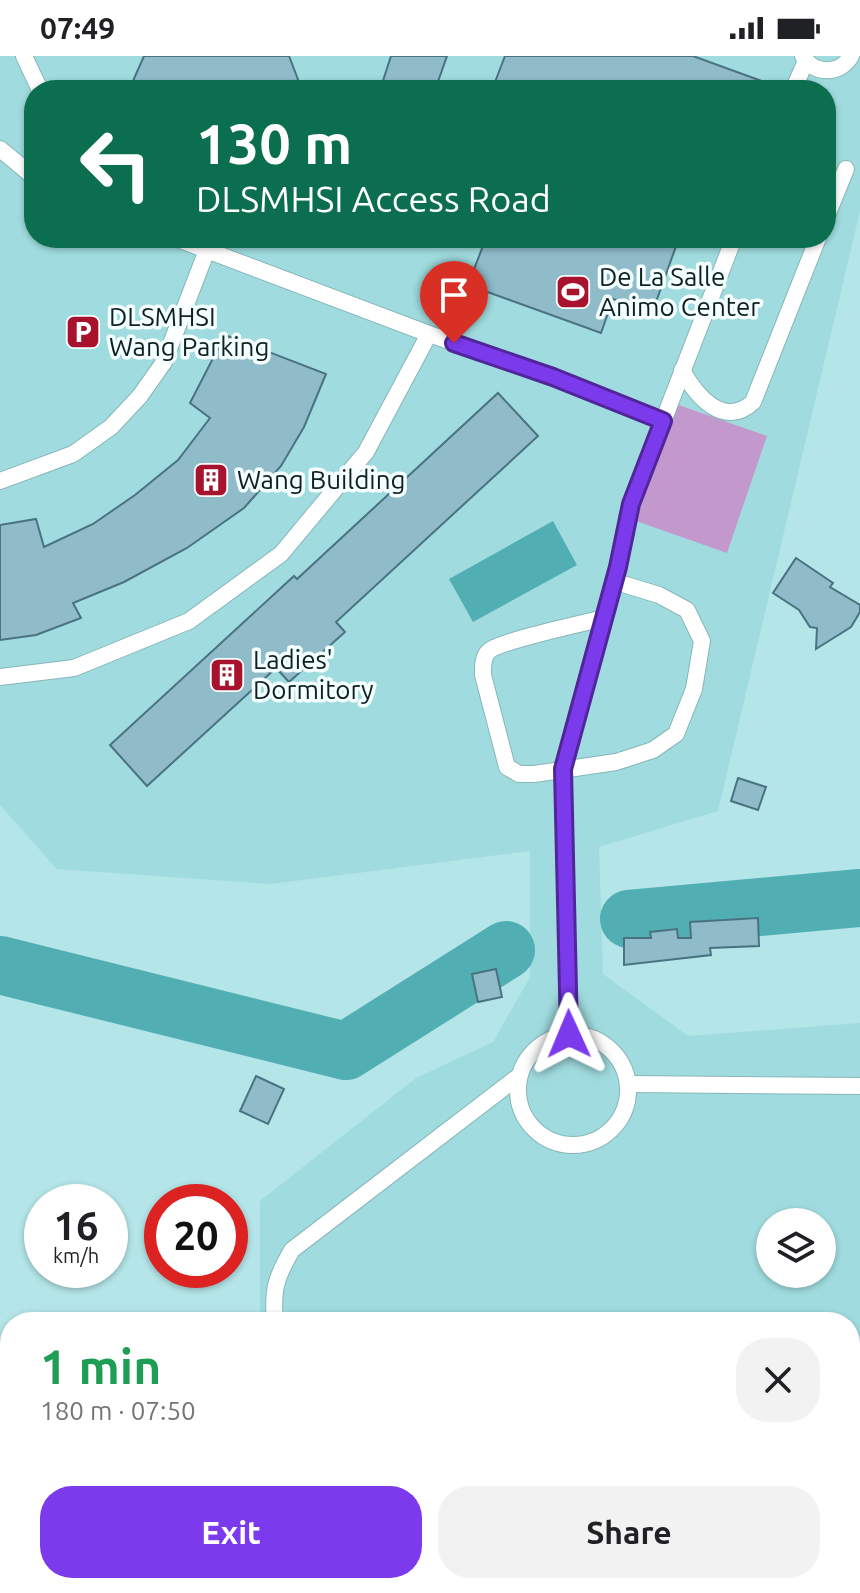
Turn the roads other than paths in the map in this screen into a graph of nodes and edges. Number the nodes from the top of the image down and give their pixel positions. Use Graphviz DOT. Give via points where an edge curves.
graph roads {
  1 [pos="24,56"];
  2 [pos="851,56"];
  3 [pos="804,59"];
  4 [pos="35,80"];
  5 [pos="797,80"];
  6 [pos="0,149"];
  7 [pos="24,169"];
  8 [pos="846,169"];
  9 [pos="836,194"];
  10 [pos="202,248"];
  11 [pos="730,248"];
  12 [pos="814,248"];
  13 [pos="207,250"];
  14 [pos="429,334"];
  15 [pos="682,370"];
  16 [pos="663,421"];
  17 [pos="0,481"];
  18 [pos="613,581"];
  19 [pos="604,618"];
  20 [pos="0,677"];
  21 [pos="563,769"];
  22 [pos="569,1034"];
  23 [pos="519,1076"];
  24 [pos="629,1084"];
  25 [pos="860,1086"];
  26 [pos="274,1312"];
  1 -- 4 [label="lane"];
  2 -- 3 [label="lane" via="832,71"];
  3 -- 5 [label="lane"];
  6 -- 7 [label="lane"];
  8 -- 9 [label="lane"];
  10 -- 13 [label="lane"];
  11 -- 15 [label="lane"];
  12 -- 15 [label="lane" via="753,402 730,413 709,405"];
  13 -- 14 [label="lane"];
  13 -- 17 [label="lane" via="164,362 140,396 111,427 73,454"];
  14 -- 16 [label="lane"];
  14 -- 20 [label="lane" via="366,452 281,554 189,621 74,668"];
  15 -- 16 [label="lane"];
  16 -- 18 [label="lane" via="631,504"];
  18 -- 19 [label="lane"];
  18 -- 21 [label="lane" via="687,610 702,641 694,689 676,734 653,750 616,762"];
  19 -- 21 [label="lane"];
  19 -- 21 [label="lane" via="507,643 489,651 483,661 507,767 519,774"];
  21 -- 22 [label="lane"];
  22 -- 23 [label="lane" via="538,1047"];
  22 -- 24 [label="lane" via="586,1035 609,1047"];
  23 -- 24 [label="lane" via="519,1102 530,1126 544,1138 578,1146 610,1132 622,1118"];
  23 -- 26 [label="lane" via="292,1250 279,1273"];
  24 -- 25 [label="lane"];
}
